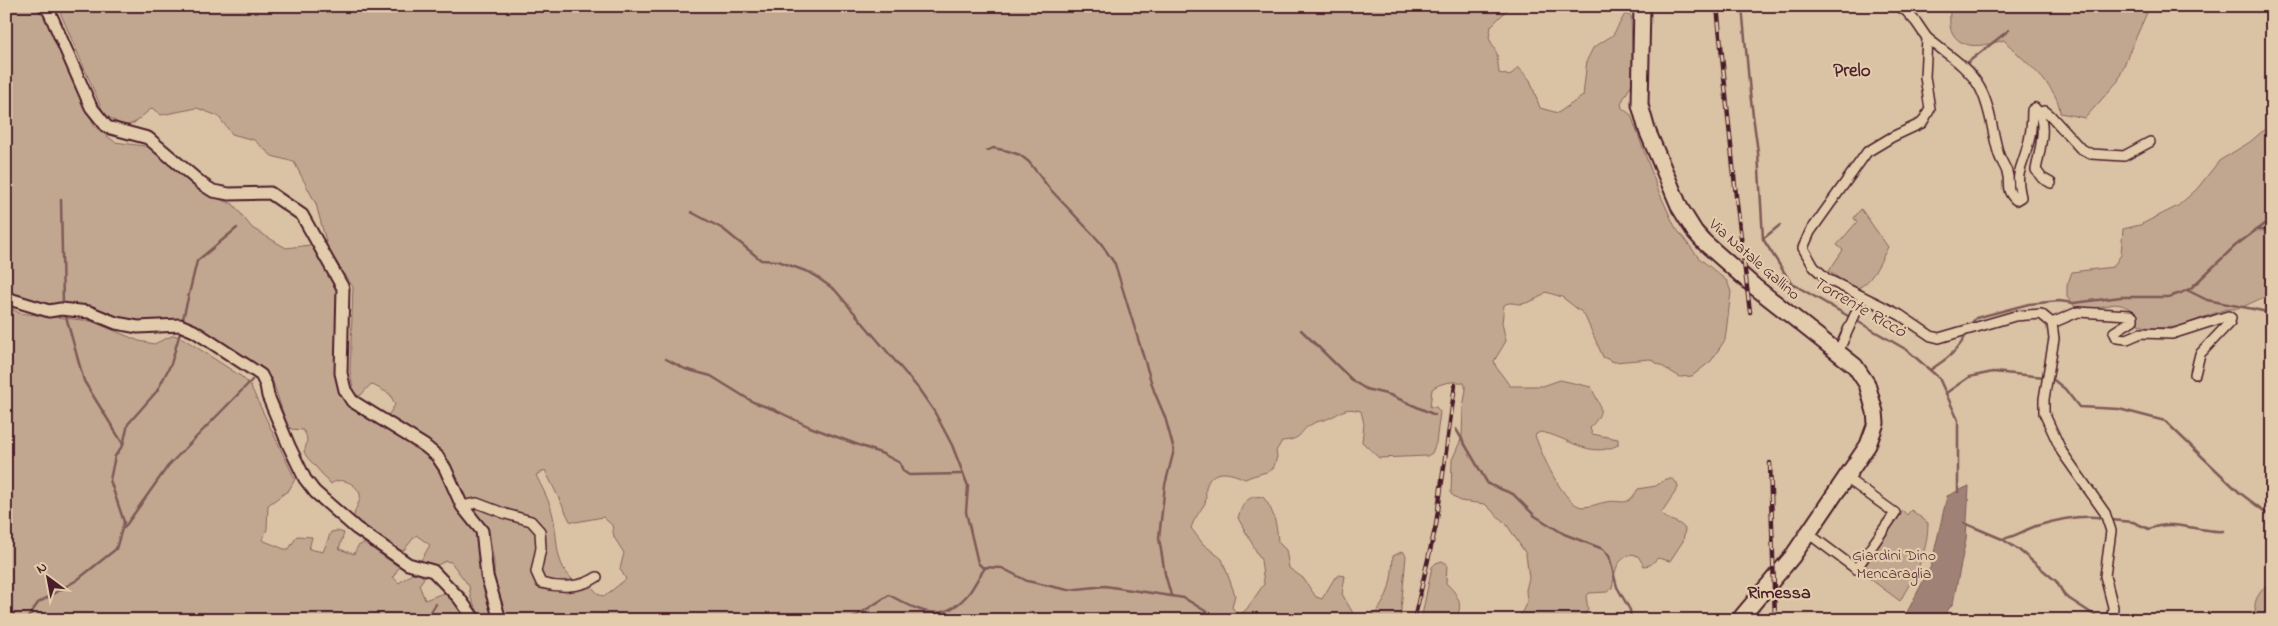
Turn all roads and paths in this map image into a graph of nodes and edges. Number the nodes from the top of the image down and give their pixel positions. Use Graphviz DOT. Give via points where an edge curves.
graph roads {
  1 [pos="44,6"];
  2 [pos="1642,6"];
  3 [pos="1898,6"];
  4 [pos="1927,38"];
  5 [pos="2040,112"];
  6 [pos="2150,142"];
  7 [pos="2051,183"];
  8 [pos="6,298"];
  9 [pos="1862,300"];
  10 [pos="2052,323"];
  11 [pos="1838,352"];
  12 [pos="2195,374"];
  13 [pos="1845,476"];
  14 [pos="462,506"];
  15 [pos="1809,534"];
  16 [pos="597,577"];
  17 [pos="475,620"];
  18 [pos="500,620"];
  19 [pos="1739,620"];
  20 [pos="2112,620"];
  1 -- 14 [label="street" via="50,11 90,106 107,127 148,138 213,191 270,193 302,214 343,288 341,373 345,390 352,401 437,456"];
  2 -- 11 [label="main road, Via Natale Gallino" via="1640,105 1647,130 1680,208 1705,243"];
  3 -- 4 [label="street" via="1916,22"];
  4 -- 5 [label="street" via="1966,70 1980,88 1999,155 2008,174 2007,187 2016,200 2020,197 2017,181 2032,129 2032,110 2035,108"];
  4 -- 9 [label="street" via="1924,76 1930,109 1922,123 1868,152 1810,232 1803,248 1827,279"];
  5 -- 6 [label="street" via="2050,115 2080,148 2091,154 2124,156"];
  5 -- 7 [label="street" via="2042,130 2036,170"];
  8 -- 17 [label="street" via="49,311 90,312 116,323 138,327 180,325 249,367 260,375 266,386 289,446 315,492 356,528 408,564 433,571"];
  9 -- 10 [label="street" via="1900,315 1931,336 1940,338 2015,316 2041,314"];
  9 -- 11 [label="street"];
  10 -- 12 [label="street" via="2078,312 2130,315 2133,320 2114,332 2117,338 2124,339 2141,332 2165,335 2183,332 2228,316 2230,322 2200,354"];
  10 -- 20 [label="street" via="2054,339 2044,413 2062,452 2105,514 2111,531 2106,576"];
  11 -- 13 [label="main road, Via Natale Gallino" via="1855,366 1867,384 1876,423 1868,445"];
  13 -- 15 [label="main road, Via Natale Gallino"];
  13 -- 15 [label="street" via="1895,513 1856,569"];
  14 -- 16 [label="street" via="477,503 531,521 540,531 541,548 536,572 541,582 554,586 572,585 589,583"];
  14 -- 18 [label="street" via="482,531 487,576"];
  15 -- 19 [label="main road, Via Natale Gallino"];
}
